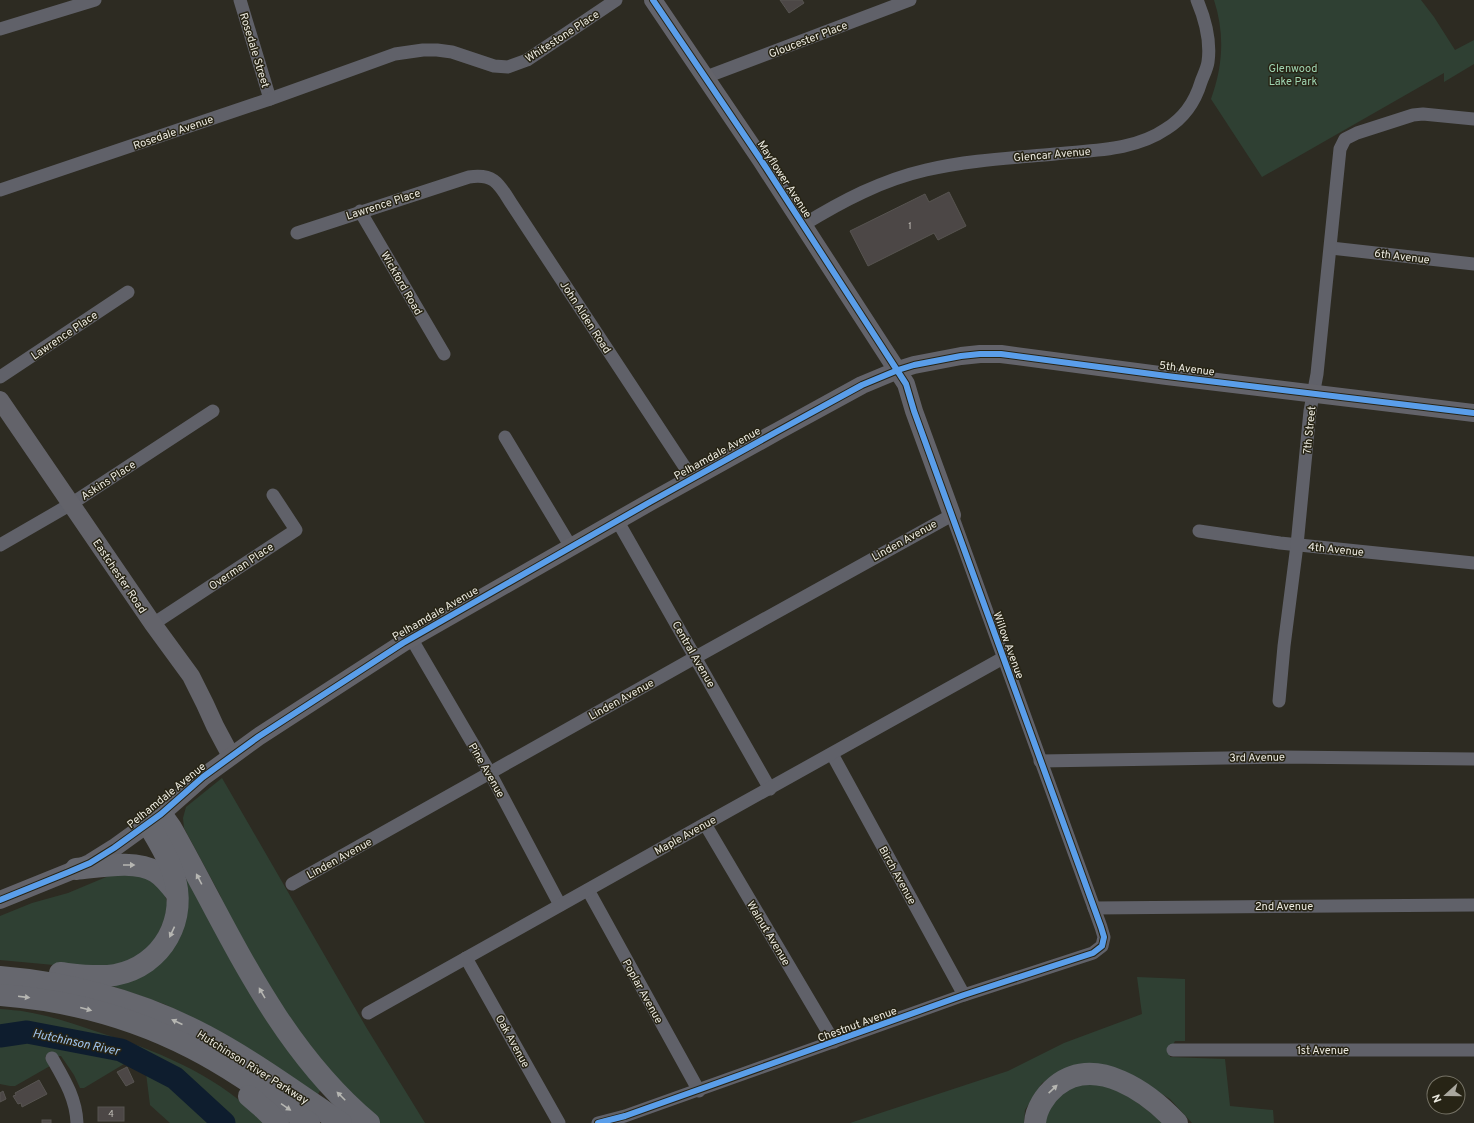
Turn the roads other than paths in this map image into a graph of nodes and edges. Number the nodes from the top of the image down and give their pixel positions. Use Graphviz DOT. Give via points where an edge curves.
graph roads {
  1 [pos="95,0"];
  2 [pos="240,0"];
  3 [pos="616,0"];
  4 [pos="653,0"];
  5 [pos="910,0"];
  6 [pos="1198,0"];
  7 [pos="0,29"];
  8 [pos="345,72"];
  9 [pos="706,77"];
  10 [pos="270,99"];
  11 [pos="1474,119"];
  12 [pos="469,177"];
  13 [pos="0,190"];
  14 [pos="360,212"];
  15 [pos="803,225"];
  16 [pos="297,233"];
  17 [pos="1331,248"];
  18 [pos="1474,264"];
  19 [pos="128,292"];
  20 [pos="444,354"];
  21 [pos="898,370"];
  22 [pos="0,377"];
  23 [pos="1313,393"];
  24 [pos="0,400"];
  25 [pos="213,411"];
  26 [pos="1474,413"];
  27 [pos="505,438"];
  28 [pos="692,478"];
  29 [pos="273,495"];
  30 [pos="71,504"];
  31 [pos="952,515"];
  32 [pos="617,520"];
  33 [pos="1199,531"];
  34 [pos="0,545"];
  35 [pos="1298,545"];
  36 [pos="571,547"];
  37 [pos="1474,563"];
  38 [pos="153,624"];
  39 [pos="411,638"];
  40 [pos="696,657"];
  41 [pos="1003,658"];
  42 [pos="1279,701"];
  43 [pos="832,754"];
  44 [pos="231,756"];
  45 [pos="1474,759"];
  46 [pos="1040,761"];
  47 [pos="490,773"];
  48 [pos="770,789"];
  49 [pos="154,819"];
  50 [pos="705,824"];
  51 [pos="76,869"];
  52 [pos="292,884"];
  53 [pos="588,890"];
  54 [pos="177,894"];
  55 [pos="0,900"];
  56 [pos="560,905"];
  57 [pos="1474,905"];
  58 [pos="1094,908"];
  59 [pos="1101,927"];
  60 [pos="466,958"];
  61 [pos="0,971"];
  62 [pos="0,977"];
  63 [pos="0,994"];
  64 [pos="964,995"];
  65 [pos="368,1013"];
  66 [pos="138,1025"];
  67 [pos="834,1042"];
  68 [pos="1173,1050"];
  69 [pos="1474,1050"];
  70 [pos="52,1058"];
  71 [pos="699,1091"];
  72 [pos="77,1123"];
  73 [pos="278,1123"];
  74 [pos="309,1123"];
  75 [pos="341,1123"];
  76 [pos="369,1123"];
  77 [pos="559,1123"];
  78 [pos="598,1123"];
  79 [pos="1035,1123"];
  80 [pos="1177,1123"];
  1 -- 7 [label="street"];
  2 -- 10 [label="street, Rosedale Street"];
  3 -- 8 [label="street, Whitestone Place" via="527,60 508,67 494,66 452,52 423,50 395,54"];
  4 -- 9 [label="street, Mayflower Avenue"];
  5 -- 9 [label="street, Gloucester Place"];
  6 -- 15 [label="street, Glencar Avenue" via="1206,28 1208,62 1193,102 1184,114 1165,130 1135,144 975,161 894,178 858,194"];
  8 -- 10 [label="street, Rosedale Avenue"];
  9 -- 15 [label="street, Mayflower Avenue"];
  10 -- 13 [label="street, Rosedale Avenue"];
  11 -- 17 [label="street, 7th Street" via="1413,114 1345,139 1340,149"];
  12 -- 14 [label="street, Lawrence Place"];
  12 -- 28 [label="street, John Alden Road" via="479,175 493,178 501,187"];
  14 -- 16 [label="street, Lawrence Place"];
  14 -- 20 [label="street, Wickford Road"];
  15 -- 21 [label="street, Mayflower Avenue"];
  17 -- 18 [label="street, 6th Avenue"];
  17 -- 23 [label="street, 7th Street"];
  19 -- 22 [label="street, Lawrence Place"];
  21 -- 23 [label="street, 5th Avenue" via="961,356 1001,354"];
  21 -- 28 [label="street, Pelhamdale Avenue" via="862,385"];
  21 -- 31 [label="street, Willow Avenue" via="906,384"];
  23 -- 26 [label="street, 5th Avenue"];
  23 -- 35 [label="street, 7th Street"];
  24 -- 30 [label="street, Eastchester Road"];
  25 -- 30 [label="street, Askins Place"];
  27 -- 36 [label="street"];
  28 -- 32 [label="street, Pelhamdale Avenue"];
  29 -- 38 [label="street, Overman Place" via="296,530"];
  30 -- 34 [label="street, Askins Place"];
  30 -- 38 [label="street, Eastchester Road"];
  31 -- 40 [label="street, Linden Avenue"];
  31 -- 41 [label="street, Willow Avenue"];
  32 -- 36 [label="street, Pelhamdale Avenue"];
  32 -- 40 [label="street, Central Avenue"];
  33 -- 35 [label="street, 4th Avenue"];
  35 -- 37 [label="street, 4th Avenue"];
  35 -- 42 [label="street, 7th Street"];
  36 -- 39 [label="street, Pelhamdale Avenue"];
  38 -- 44 [label="street, Eastchester Road" via="191,676"];
  39 -- 44 [label="street, Pelhamdale Avenue"];
  39 -- 47 [label="street, Pine Avenue"];
  40 -- 47 [label="street, Linden Avenue"];
  40 -- 48 [label="street, Central Avenue"];
  41 -- 43 [label="street, Maple Avenue"];
  41 -- 46 [label="street, Willow Avenue"];
  43 -- 48 [label="street, Maple Avenue"];
  43 -- 64 [label="street, Birch Avenue"];
  44 -- 49 [label="street, Pelhamdale Avenue"];
  45 -- 46 [label="street, 3rd Avenue" via="1281,757"];
  46 -- 58 [label="street, Willow Avenue"];
  47 -- 52 [label="street, Linden Avenue"];
  47 -- 56 [label="street, Pine Avenue"];
  48 -- 50 [label="street, Maple Avenue"];
  49 -- 51 [label="street, Pelhamdale Avenue" via="114,848"];
  49 -- 54 [label="highway" via="162,848 173,872"];
  76 -- 49 [label="highway, one-way" via="312,1066 281,1024 171,828"];
  50 -- 53 [label="street, Maple Avenue"];
  50 -- 67 [label="street, Walnut Avenue"];
  51 -- 54 [label="highway, one-way" via="123,865 144,867 160,874"];
  51 -- 55 [label="street, Pelhamdale Avenue"];
  53 -- 56 [label="street, Maple Avenue"];
  53 -- 71 [label="street, Poplar Avenue"];
  54 -- 61 [label="highway, one-way" via="177,916 169,938 151,959 130,970 114,975 97,976 16,969"];
  56 -- 60 [label="street, Maple Avenue"];
  57 -- 58 [label="street, 2nd Avenue"];
  58 -- 59 [label="street, Willow Avenue"];
  59 -- 64 [label="street, Chestnut Avenue" via="1104,937 1102,946 1093,953"];
  60 -- 65 [label="street, Maple Avenue"];
  60 -- 77 [label="street, Oak Avenue"];
  75 -- 62 [label="highway, Hutchinson River Parkway, one-way" via="216,1042 181,1023 107,996 44,982"];
  63 -- 66 [label="highway, Hutchinson River Parkway, one-way" via="60,1002 108,1014"];
  64 -- 67 [label="street, Chestnut Avenue"];
  66 -- 73 [label="highway" via="179,1054 236,1086"];
  66 -- 74 [label="highway, Hutchinson River Parkway, one-way" via="202,1053"];
  67 -- 71 [label="street, Chestnut Avenue"];
  68 -- 69 [label="street, 1st Avenue"];
  70 -- 72 [label="street" via="74,1099"];
  71 -- 78 [label="street, Chestnut Avenue"];
  79 -- 80 [label="highway, one-way" via="1047,1094 1070,1078 1090,1074 1120,1080 1138,1090 1163,1108"];
}
